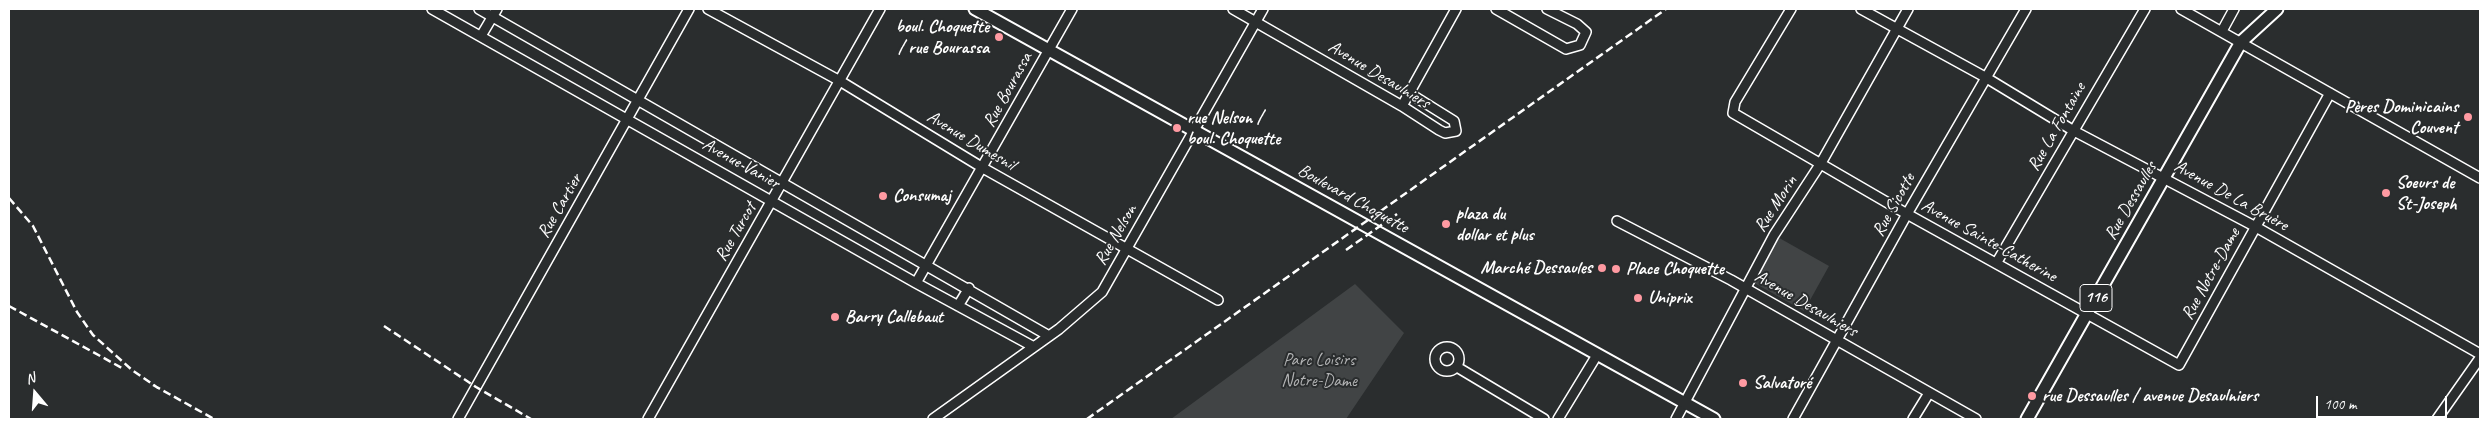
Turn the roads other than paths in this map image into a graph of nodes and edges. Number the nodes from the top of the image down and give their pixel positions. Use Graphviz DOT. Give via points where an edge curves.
graph roads {
  1 [pos="432,9"];
  2 [pos="479,9"];
  3 [pos="689,9"];
  4 [pos="708,9"];
  5 [pos="880,9"];
  6 [pos="975,9"];
  7 [pos="1072,9"];
  8 [pos="1233,9"];
  9 [pos="1263,9"];
  10 [pos="1456,9"];
  11 [pos="1496,9"];
  12 [pos="1547,9"];
  13 [pos="1791,9"];
  14 [pos="1860,9"];
  15 [pos="1908,9"];
  16 [pos="2026,9"];
  17 [pos="2145,9"];
  18 [pos="2181,9"];
  19 [pos="2234,9"];
  20 [pos="2277,9"];
  21 [pos="495,12"];
  22 [pos="1256,21"];
  23 [pos="1897,29"];
  24 [pos="2222,32"];
  25 [pos="481,36"];
  26 [pos="2241,42"];
  27 [pos="1049,50"];
  28 [pos="1985,77"];
  29 [pos="840,82"];
  30 [pos="1409,93"];
  31 [pos="2330,93"];
  32 [pos="639,99"];
  33 [pos="1402,106"];
  34 [pos="628,119"];
  35 [pos="1194,131"];
  36 [pos="2074,131"];
  37 [pos="1821,163"];
  38 [pos="983,168"];
  39 [pos="2164,178"];
  40 [pos="2480,178"];
  41 [pos="784,182"];
  42 [pos="773,200"];
  43 [pos="1907,214"];
  44 [pos="1617,221"];
  45 [pos="2256,227"];
  46 [pos="1127,249"];
  47 [pos="1996,262"];
  48 [pos="926,264"];
  49 [pos="916,283"];
  50 [pos="969,288"];
  51 [pos="1744,288"];
  52 [pos="1218,300"];
  53 [pos="958,306"];
  54 [pos="2086,314"];
  55 [pos="1050,336"];
  56 [pos="1837,340"];
  57 [pos="1034,347"];
  58 [pos="2480,354"];
  59 [pos="1597,355"];
  60 [pos="2480,358"];
  61 [pos="2179,365"];
  62 [pos="1457,367"];
  63 [pos="1929,393"];
  64 [pos="1684,404"];
  65 [pos="458,419"];
  66 [pos="648,419"];
  67 [pos="933,419"];
  68 [pos="1544,419"];
  69 [pos="1558,419"];
  70 [pos="1676,419"];
  71 [pos="1714,419"];
  72 [pos="1793,419"];
  73 [pos="1913,419"];
  74 [pos="1976,419"];
  75 [pos="2027,419"];
  76 [pos="2437,419"];
  1 -- 25 [label="street, Avenue Vanier"];
  2 -- 21 [label="street, Avenue Vanier"];
  3 -- 32 [label="street, Rue Cartier"];
  4 -- 29 [label="street, Avenue Dumesnil"];
  5 -- 29 [label="street, Rue Turcot"];
  6 -- 27 [label="main road, Boulevard Choquette"];
  7 -- 27 [label="street, Rue Bourassa"];
  8 -- 22 [label="street, Avenue Desaulniers"];
  9 -- 22 [label="street, Rue Nelson"];
  10 -- 30 [label="street"];
  11 -- 12 [label="street" via="1566,49 1580,45 1586,32"];
  13 -- 37 [label="street, Avenue Sainte-Catherine" via="1735,102 1733,113"];
  14 -- 23 [label="street, Avenue De La Bruère"];
  15 -- 23 [label="street, Rue Morin"];
  16 -- 28 [label="street, Rue Sicotte"];
  17 -- 36 [label="street, Rue La Fontaine"];
  18 -- 24 [label="street"];
  19 -- 24 [label="street"];
  20 -- 26 [label="main road, Rue Dessaulles / 116"];
  21 -- 25 [label="street"];
  21 -- 32 [label="street, Avenue Vanier"];
  22 -- 33 [label="street, Avenue Desaulniers"];
  22 -- 35 [label="street, Rue Nelson"];
  23 -- 28 [label="street, Avenue De La Bruère"];
  23 -- 37 [label="street, Rue Morin"];
  24 -- 26 [label="street"];
  25 -- 34 [label="street, Avenue Vanier"];
  26 -- 31 [label="street"];
  26 -- 39 [label="main road, Rue Dessaulles / 116"];
  27 -- 35 [label="main road, Boulevard Choquette"];
  27 -- 38 [label="street, Rue Bourassa"];
  28 -- 36 [label="street, Avenue De La Bruère"];
  28 -- 43 [label="street, Rue Sicotte"];
  29 -- 38 [label="street, Avenue Dumesnil"];
  29 -- 41 [label="street, Rue Turcot"];
  30 -- 33 [label="street"];
  30 -- 33 [label="street, Avenue Desaulniers" via="1454,121 1456,131 1445,133"];
  31 -- 40 [label="street"];
  31 -- 45 [label="street, Rue Notre-Dame"];
  32 -- 34 [label="street, Rue Cartier"];
  32 -- 41 [label="street, Avenue Vanier"];
  34 -- 42 [label="street, Avenue Vanier"];
  34 -- 65 [label="street, Rue Cartier"];
  35 -- 46 [label="street, Rue Nelson"];
  35 -- 59 [label="main road, Boulevard Choquette"];
  36 -- 39 [label="street, Avenue De La Bruère"];
  36 -- 47 [label="street, Rue La Fontaine"];
  37 -- 43 [label="street, Avenue Sainte-Catherine"];
  37 -- 51 [label="street, Rue Morin"];
  38 -- 46 [label="street, Avenue Dumesnil"];
  38 -- 48 [label="street, Rue Bourassa"];
  39 -- 45 [label="street, Avenue De La Bruère"];
  39 -- 54 [label="main road, Rue Dessaulles / 116"];
  41 -- 42 [label="street, Rue Turcot"];
  41 -- 48 [label="street, Avenue Vanier"];
  42 -- 49 [label="street, Avenue Vanier"];
  42 -- 66 [label="street, Rue Turcot"];
  43 -- 47 [label="street, Avenue Sainte-Catherine"];
  43 -- 56 [label="street, Rue Sicotte"];
  44 -- 51 [label="street, Avenue Desaulniers"];
  45 -- 58 [label="street, Avenue De La Bruère"];
  45 -- 61 [label="street, Rue Notre-Dame"];
  46 -- 52 [label="street, Avenue Dumesnil"];
  46 -- 55 [label="street, Rue Nelson" via="1102,292"];
  47 -- 54 [label="street, Avenue Sainte-Catherine"];
  48 -- 49 [label="street, Rue Bourassa"];
  48 -- 50 [label="street, Avenue Vanier"];
  49 -- 53 [label="street, Avenue Vanier"];
  50 -- 53 [label="street"];
  50 -- 55 [label="street, Avenue Vanier"];
  51 -- 56 [label="street, Avenue Desaulniers"];
  51 -- 64 [label="street, Rue Morin"];
  53 -- 57 [label="street, Avenue Vanier"];
  54 -- 61 [label="street, Avenue Sainte-Catherine"];
  54 -- 75 [label="main road, Rue Dessaulles / 116"];
  55 -- 57 [label="street, Rue Nelson"];
  56 -- 63 [label="street, Avenue Desaulniers"];
  56 -- 72 [label="street, Rue Sicotte"];
  57 -- 67 [label="street, Rue Nelson"];
  59 -- 64 [label="main road, Boulevard Choquette"];
  59 -- 69 [label="street"];
  60 -- 76 [label="street"];
  62 -- 68 [label="street"];
  63 -- 73 [label="street"];
  63 -- 74 [label="street, Avenue Desaulniers"];
  64 -- 70 [label="street, Rue Morin"];
  64 -- 71 [label="main road, Boulevard Choquette"];
}
